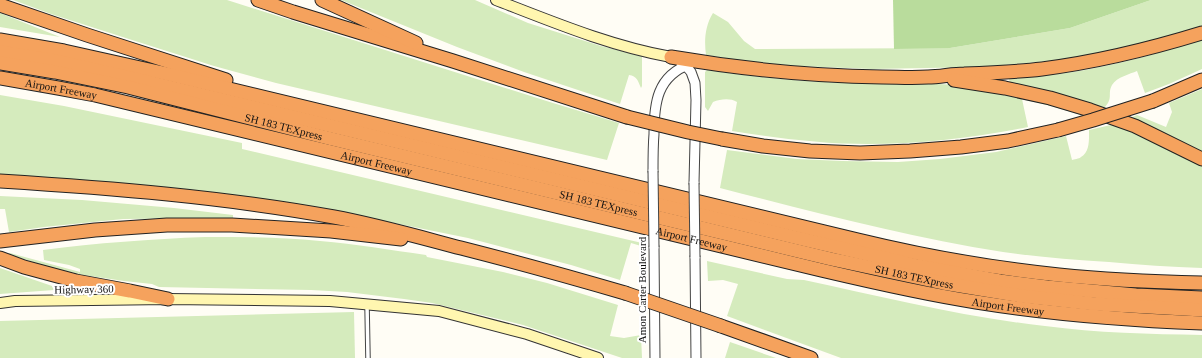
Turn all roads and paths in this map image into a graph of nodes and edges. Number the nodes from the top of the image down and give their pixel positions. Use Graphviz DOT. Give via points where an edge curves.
graph roads {
  1 [pos="258,0"];
  2 [pos="322,0"];
  3 [pos="496,0"];
  4 [pos="0,5"];
  5 [pos="1202,33"];
  6 [pos="0,40"];
  7 [pos="0,52"];
  8 [pos="671,56"];
  9 [pos="453,61"];
  10 [pos="699,62"];
  11 [pos="0,63"];
  12 [pos="686,66"];
  13 [pos="928,77"];
  14 [pos="0,78"];
  15 [pos="1202,80"];
  16 [pos="299,106"];
  17 [pos="1202,159"];
  18 [pos="0,181"];
  19 [pos="0,241"];
  20 [pos="0,258"];
  21 [pos="504,259"];
  22 [pos="1202,283"];
  23 [pos="1202,298"];
  24 [pos="168,299"];
  25 [pos="0,303"];
  26 [pos="367,305"];
  27 [pos="1202,310"];
  28 [pos="1202,323"];
  29 [pos="368,358"];
  30 [pos="598,358"];
  31 [pos="655,358"];
  32 [pos="696,358"];
  33 [pos="810,358"];
  1 -- 9 [label="highway"];
  2 -- 9 [label="highway"];
  3 -- 8 [label="main road" via="564,27 625,47"];
  4 -- 16 [label="highway"];
  5 -- 13 [label="highway" via="1162,45 1080,63 1003,73"];
  6 -- 16 [label="highway" via="116,62"];
  7 -- 23 [label="highway, SH 183 TEXpress" via="133,78 918,266 1047,287"];
  8 -- 10 [label="highway"];
  8 -- 12 [label="street"];
  9 -- 15 [label="highway, bridge" via="627,117 688,132 763,146 860,153 961,147 1008,141 1093,120 1153,101"];
  10 -- 12 [label="street, Amon Carter Boulevard"];
  10 -- 13 [label="highway" via="844,77"];
  11 -- 27 [label="highway, SH 183 TEXpress" via="128,87 328,138 943,284 1095,304"];
  12 -- 31 [label="street, Amon Carter Boulevard, bridge" via="675,71 664,82 656,100 654,115"];
  12 -- 32 [label="street, bridge" via="693,75 696,100"];
  13 -- 17 [label="highway" via="1006,88 1050,98 1135,126"];
  14 -- 28 [label="highway, Airport Freeway" via="95,95 821,270 923,292 1076,315"];
  16 -- 22 [label="highway" via="935,257 1060,275"];
  18 -- 21 [label="highway" via="116,189 278,208 386,228"];
  19 -- 21 [label="highway" via="103,229 167,225 232,225 385,237"];
  20 -- 24 [label="highway" via="76,281"];
  21 -- 33 [label="highway, bridge" via="625,293"];
  24 -- 25 [label="main road, Highway 360"];
  24 -- 26 [label="main road" via="330,301"];
  26 -- 29 [label="lane"];
  26 -- 30 [label="main road" via="439,311 527,334"];
}
